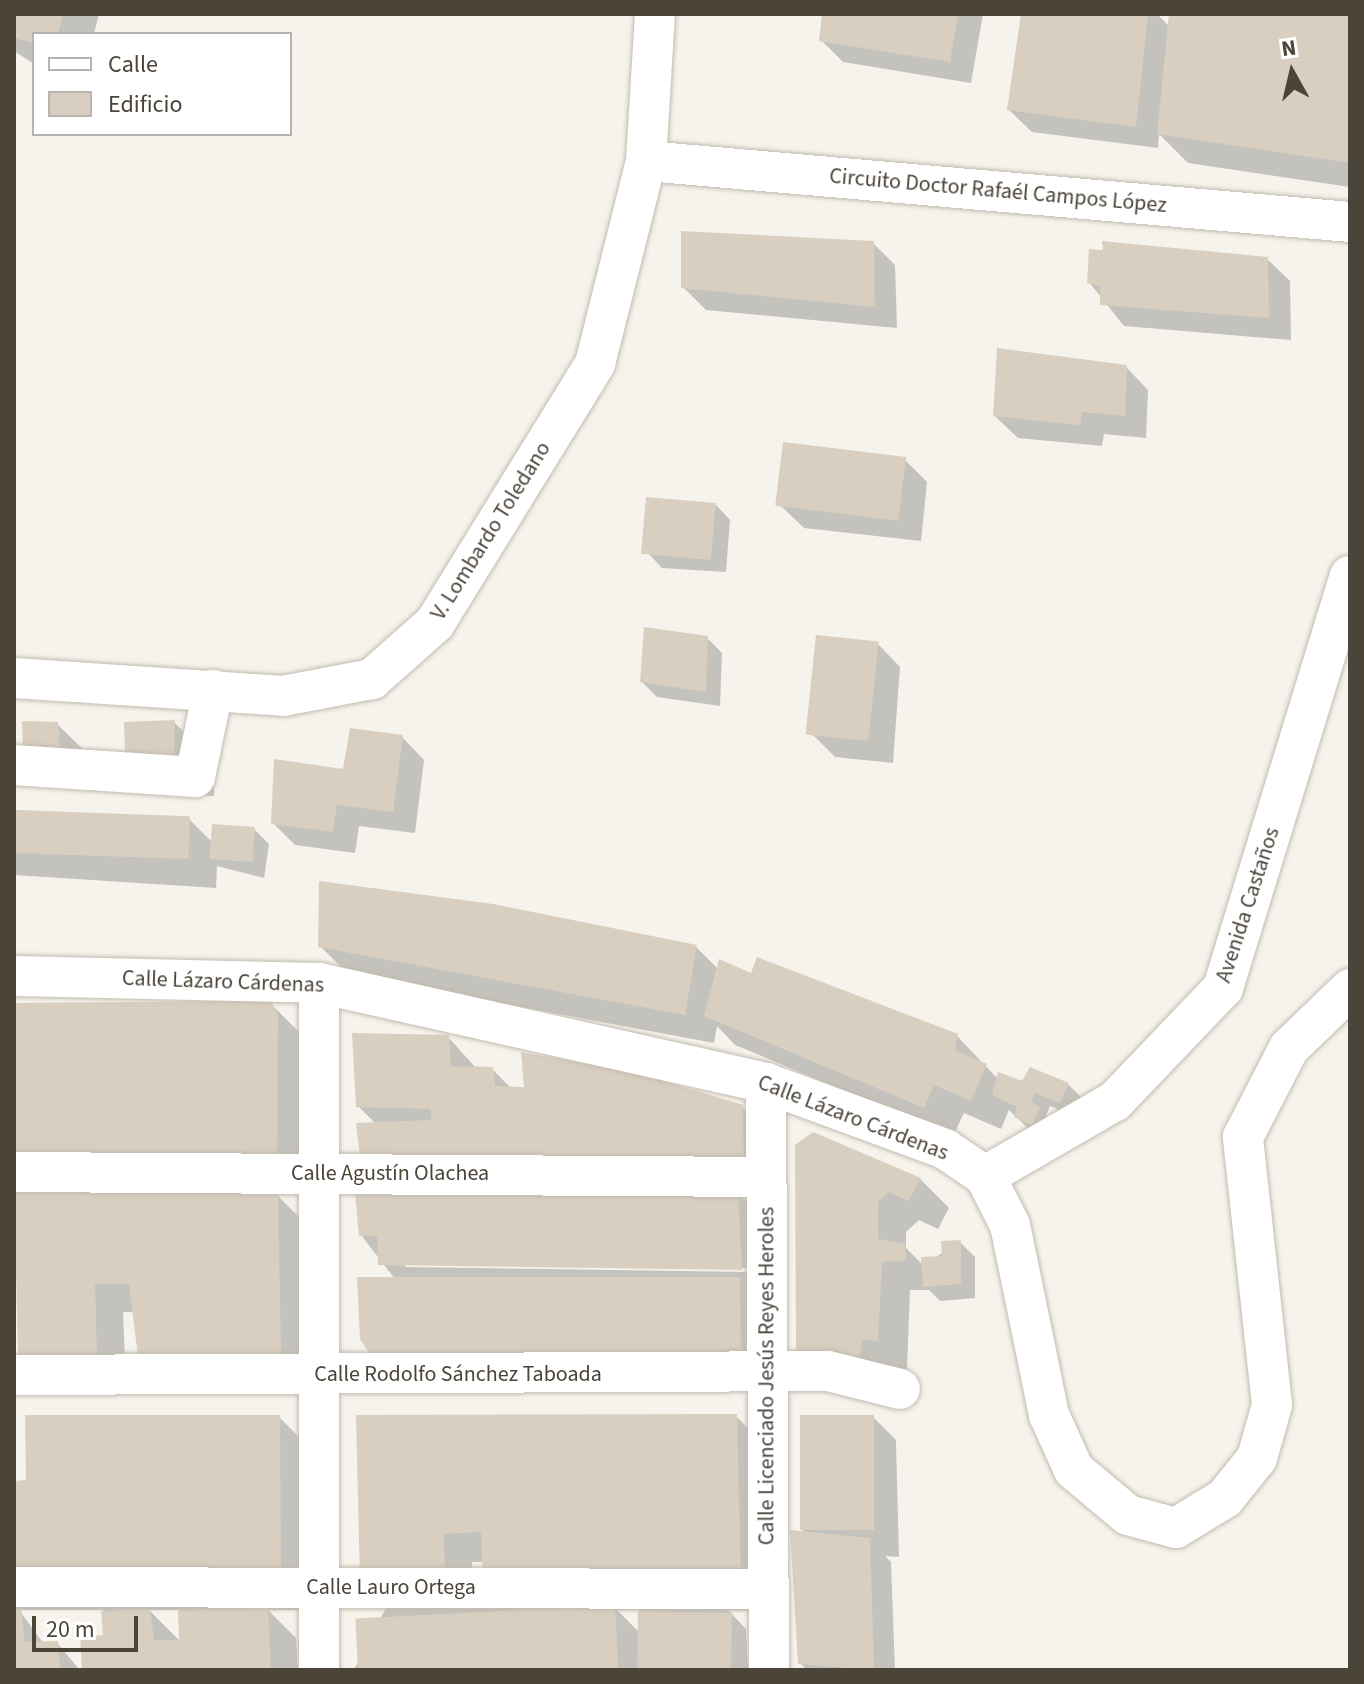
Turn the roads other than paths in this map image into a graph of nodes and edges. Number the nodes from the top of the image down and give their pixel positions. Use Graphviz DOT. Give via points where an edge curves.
graph roads {
  1 [pos="655,14"];
  2 [pos="646,161"];
  3 [pos="1350,222"];
  4 [pos="1350,576"];
  5 [pos="14,678"];
  6 [pos="213,690"];
  7 [pos="14,765"];
  8 [pos="14,976"];
  9 [pos="319,983"];
  10 [pos="1350,989"];
  11 [pos="766,1083"];
  12 [pos="14,1172"];
  13 [pos="319,1173"];
  14 [pos="985,1176"];
  15 [pos="766,1177"];
  16 [pos="14,1375"];
  17 [pos="319,1375"];
  18 [pos="767,1375"];
  19 [pos="900,1389"];
  20 [pos="14,1587"];
  21 [pos="319,1588"];
  22 [pos="768,1589"];
  23 [pos="319,1670"];
  24 [pos="769,1670"];
  1 -- 2 [label="street, V. Lombardo Toledano"];
  2 -- 3 [label="street, Circuito Doctor Rafaél Campos López"];
  2 -- 6 [label="street, V. Lombardo Toledano" via="595,364 435,623 372,679 283,696"];
  4 -- 14 [label="street, Avenida Castaños" via="1223,988 1115,1101"];
  5 -- 6 [label="street, V. Lombardo Toledano"];
  6 -- 7 [label="street" via="195,777"];
  8 -- 9 [label="street, Calle Lázaro Cárdenas"];
  9 -- 11 [label="street, Calle Lázaro Cárdenas"];
  9 -- 13 [label="street"];
  10 -- 14 [label="street, Calle Lázaro Cárdenas" via="1289,1048 1243,1137 1272,1405 1257,1458 1225,1498 1176,1528 1128,1515 1074,1470 1049,1415 1010,1225"];
  11 -- 14 [label="street, Calle Lázaro Cárdenas" via="945,1149"];
  11 -- 15 [label="street, Calle Licenciado Jesús Reyes Heroles"];
  12 -- 13 [label="street, Calle Agustín Olachea"];
  13 -- 15 [label="street, Calle Agustín Olachea"];
  13 -- 17 [label="street"];
  15 -- 18 [label="street, Calle Licenciado Jesús Reyes Heroles"];
  16 -- 17 [label="street, Calle Rodolfo Sánchez Taboada"];
  17 -- 18 [label="street, Calle Rodolfo Sánchez Taboada"];
  17 -- 21 [label="street"];
  18 -- 19 [label="street, Calle Rodolfo Sánchez Taboada" via="828,1371"];
  18 -- 22 [label="street, Calle Licenciado Jesús Reyes Heroles"];
  20 -- 21 [label="street, Calle Lauro Ortega"];
  21 -- 22 [label="street, Calle Lauro Ortega"];
  21 -- 23 [label="street"];
  22 -- 24 [label="street, Calle Licenciado Jesús Reyes Heroles"];
}
